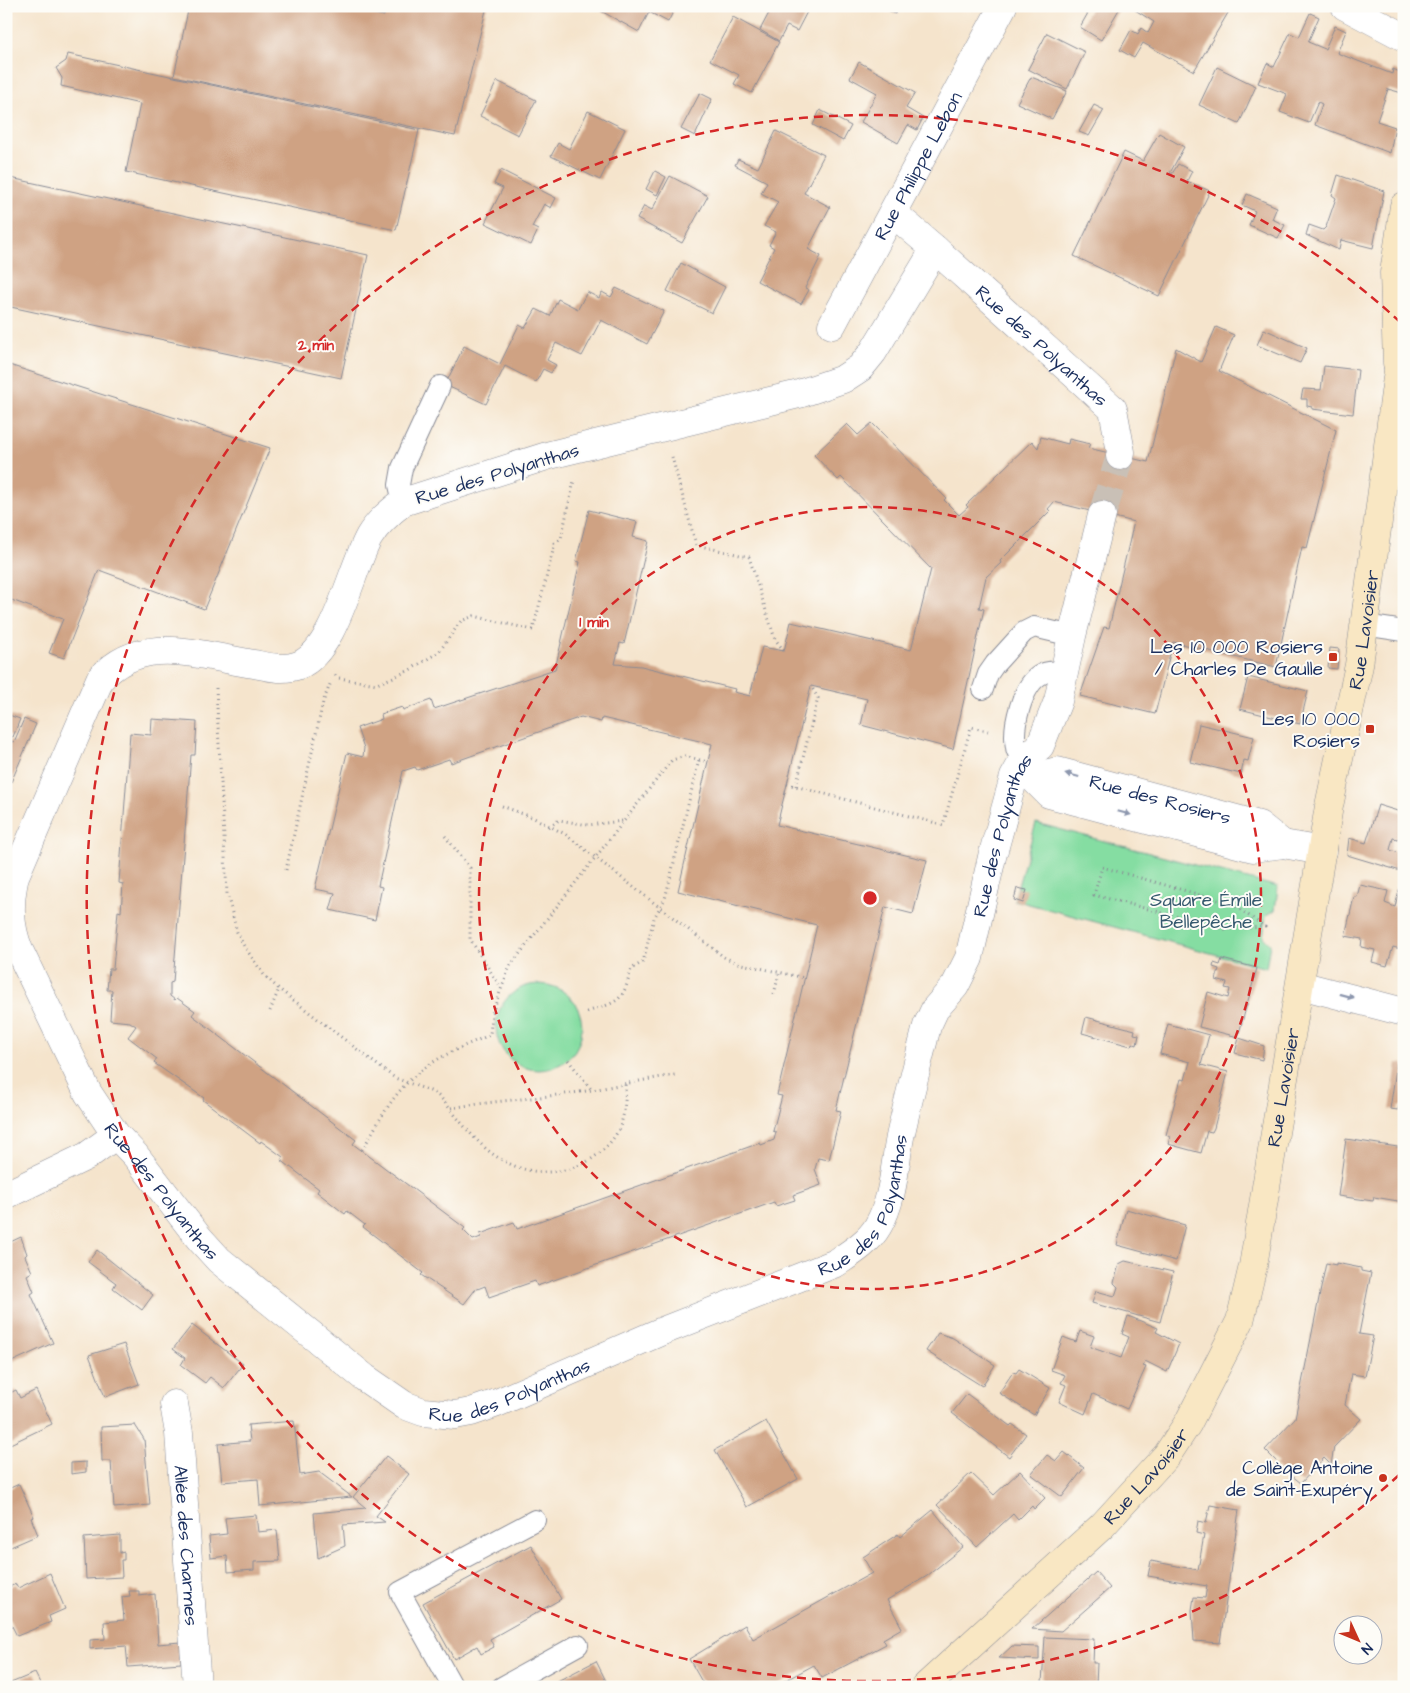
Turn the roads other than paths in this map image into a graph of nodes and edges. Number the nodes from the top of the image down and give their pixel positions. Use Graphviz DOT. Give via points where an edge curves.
graph roads {
  1 [pos="1003,6"];
  2 [pos="1345,6"];
  3 [pos="1404,37"];
  4 [pos="1404,206"];
  5 [pos="893,213"];
  6 [pos="935,249"];
  7 [pos="832,325"];
  8 [pos="1404,343"];
  9 [pos="1398,370"];
  10 [pos="440,386"];
  11 [pos="1120,456"];
  12 [pos="403,502"];
  13 [pos="1102,515"];
  14 [pos="1364,625"];
  15 [pos="1404,631"];
  16 [pos="1072,636"];
  17 [pos="983,689"];
  18 [pos="1022,762"];
  19 [pos="1322,850"];
  20 [pos="1302,975"];
  21 [pos="1404,993"];
  22 [pos="1404,1012"];
  23 [pos="116,1135"];
  24 [pos="6,1195"];
  25 [pos="174,1404"];
  26 [pos="535,1520"];
  27 [pos="578,1645"];
  28 [pos="197,1687"];
  29 [pos="453,1687"];
  30 [pos="502,1687"];
  31 [pos="925,1687"];
  1 -- 5 [label="street, Rue Philippe Lebon"];
  2 -- 3 [label="street"];
  4 -- 9 [label="street, Rue Lavoisier" via="1394,273"];
  5 -- 6 [label="street, Rue des Polyanthas"];
  5 -- 7 [label="street, Rue Philippe Lebon"];
  6 -- 11 [label="street, Rue des Polyanthas" via="1114,409"];
  6 -- 12 [label="street, Rue des Polyanthas" via="873,352 860,368 848,376 799,394 568,451"];
  8 -- 9 [label="street, Rue Lavoisier"];
  9 -- 14 [label="street, Rue Lavoisier"];
  10 -- 12 [label="lane" via="402,468 399,485"];
  12 -- 23 [label="street, Rue des Polyanthas" via="384,516 370,537 320,648 300,665 276,668 178,650 155,650 138,653 111,666 94,692 14,876 10,913 18,950 88,1093"];
  13 -- 16 [label="street, Rue des Polyanthas"];
  14 -- 15 [label="lane"];
  14 -- 19 [label="street, Rue Lavoisier" via="1354,698"];
  16 -- 17 [label="lane" via="1034,627 1024,632 995,664"];
  16 -- 18 [label="street, Rue des Polyanthas" via="1058,701 1048,730 1040,746"];
  18 -- 19 [label="street, Rue des Rosiers" via="1050,794 1253,848 1283,844"];
  18 -- 23 [label="street, Rue des Polyanthas" via="1003,812 969,958 927,1026 900,1139 895,1177 887,1206 869,1238 836,1263 660,1332 497,1403 471,1412 438,1415 422,1412 388,1396 219,1260 136,1155"];
  19 -- 20 [label="street, Rue Lavoisier"];
  20 -- 21 [label="street"];
  20 -- 22 [label="street, one-way"];
  20 -- 31 [label="street, Rue Lavoisier" via="1245,1305 1188,1423 1167,1455 1102,1526"];
  23 -- 24 [label="street" via="87,1156"];
  25 -- 28 [label="street, Allée des Charmes" via="179,1433"];
  26 -- 29 [label="lane" via="400,1592"];
  27 -- 30 [label="lane"];
}
